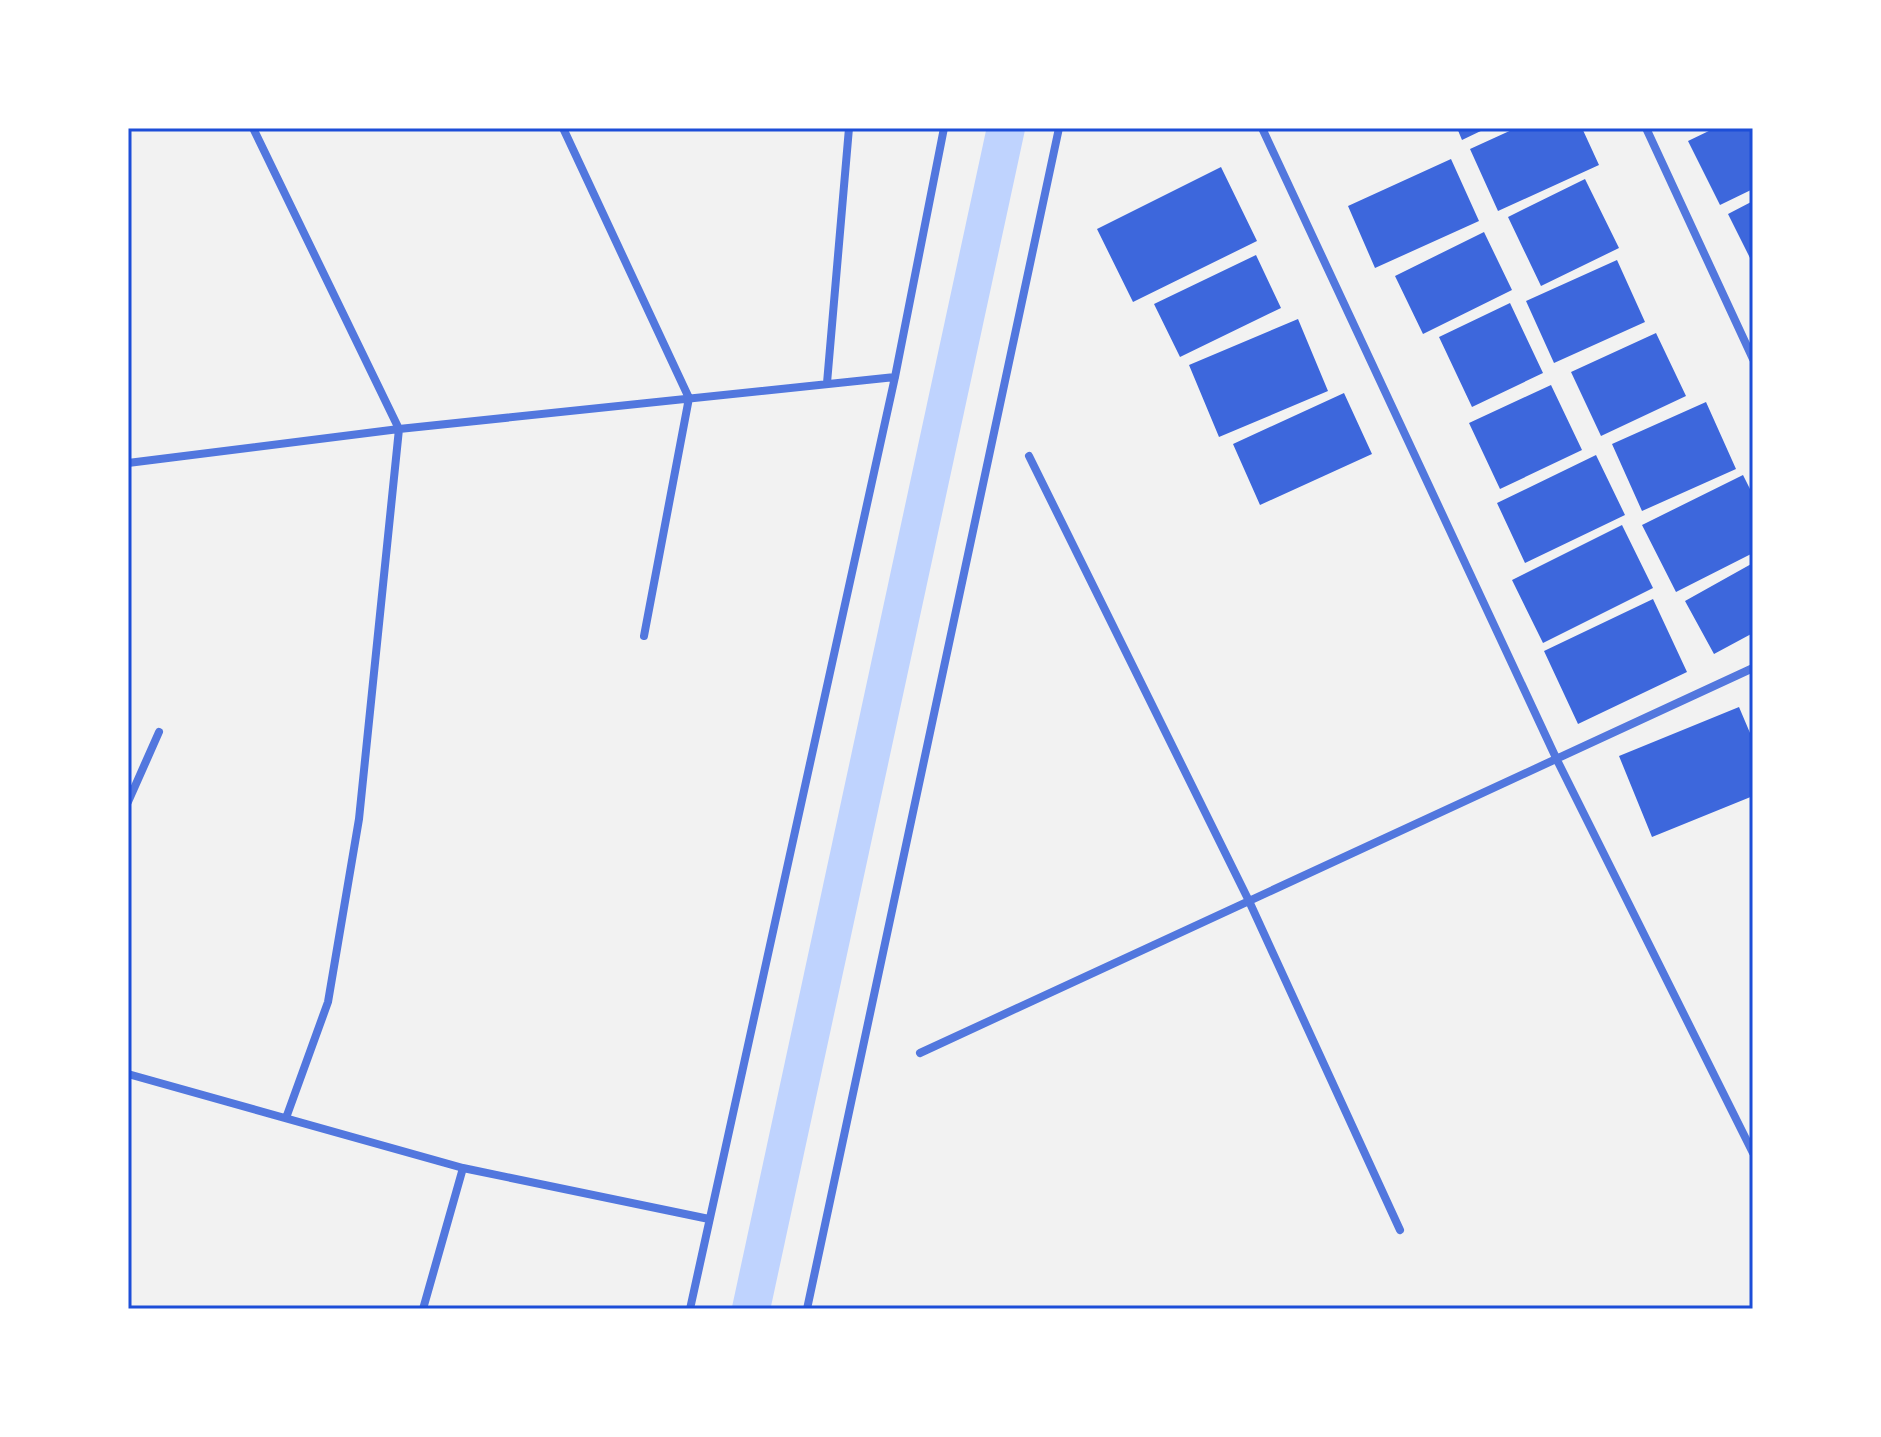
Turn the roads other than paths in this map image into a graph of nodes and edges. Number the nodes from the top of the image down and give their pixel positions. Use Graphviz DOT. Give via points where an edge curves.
graph roads {
  1 [pos="253,128"];
  2 [pos="563,128"];
  3 [pos="849,128"];
  4 [pos="944,128"];
  5 [pos="1059,128"];
  6 [pos="1262,128"];
  7 [pos="1646,128"];
  8 [pos="1753,359"];
  9 [pos="895,377"];
  10 [pos="827,383"];
  11 [pos="689,398"];
  12 [pos="399,429"];
  13 [pos="1029,456"];
  14 [pos="128,463"];
  15 [pos="644,636"];
  16 [pos="1753,668"];
  17 [pos="159,732"];
  18 [pos="1557,760"];
  19 [pos="128,802"];
  20 [pos="1249,901"];
  21 [pos="920,1053"];
  22 [pos="128,1074"];
  23 [pos="286,1118"];
  24 [pos="1753,1153"];
  25 [pos="463,1168"];
  26 [pos="709,1219"];
  27 [pos="1400,1230"];
  28 [pos="423,1309"];
  29 [pos="690,1309"];
  30 [pos="807,1309"];
  1 -- 12 [label="street"];
  2 -- 11 [label="street"];
  3 -- 10 [label="street"];
  4 -- 9 [label="street"];
  5 -- 30 [label="street"];
  6 -- 18 [label="street"];
  7 -- 8 [label="street"];
  9 -- 10 [label="street"];
  9 -- 26 [label="street"];
  10 -- 11 [label="street"];
  11 -- 12 [label="street"];
  11 -- 15 [label="street"];
  12 -- 14 [label="street"];
  12 -- 23 [label="street" via="359,819 328,1002"];
  13 -- 20 [label="street"];
  16 -- 18 [label="street"];
  17 -- 19 [label="street"];
  18 -- 20 [label="street"];
  18 -- 24 [label="street"];
  20 -- 21 [label="street"];
  20 -- 27 [label="street"];
  22 -- 23 [label="street"];
  23 -- 25 [label="street"];
  25 -- 26 [label="street"];
  25 -- 28 [label="street"];
  26 -- 29 [label="street"];
}
